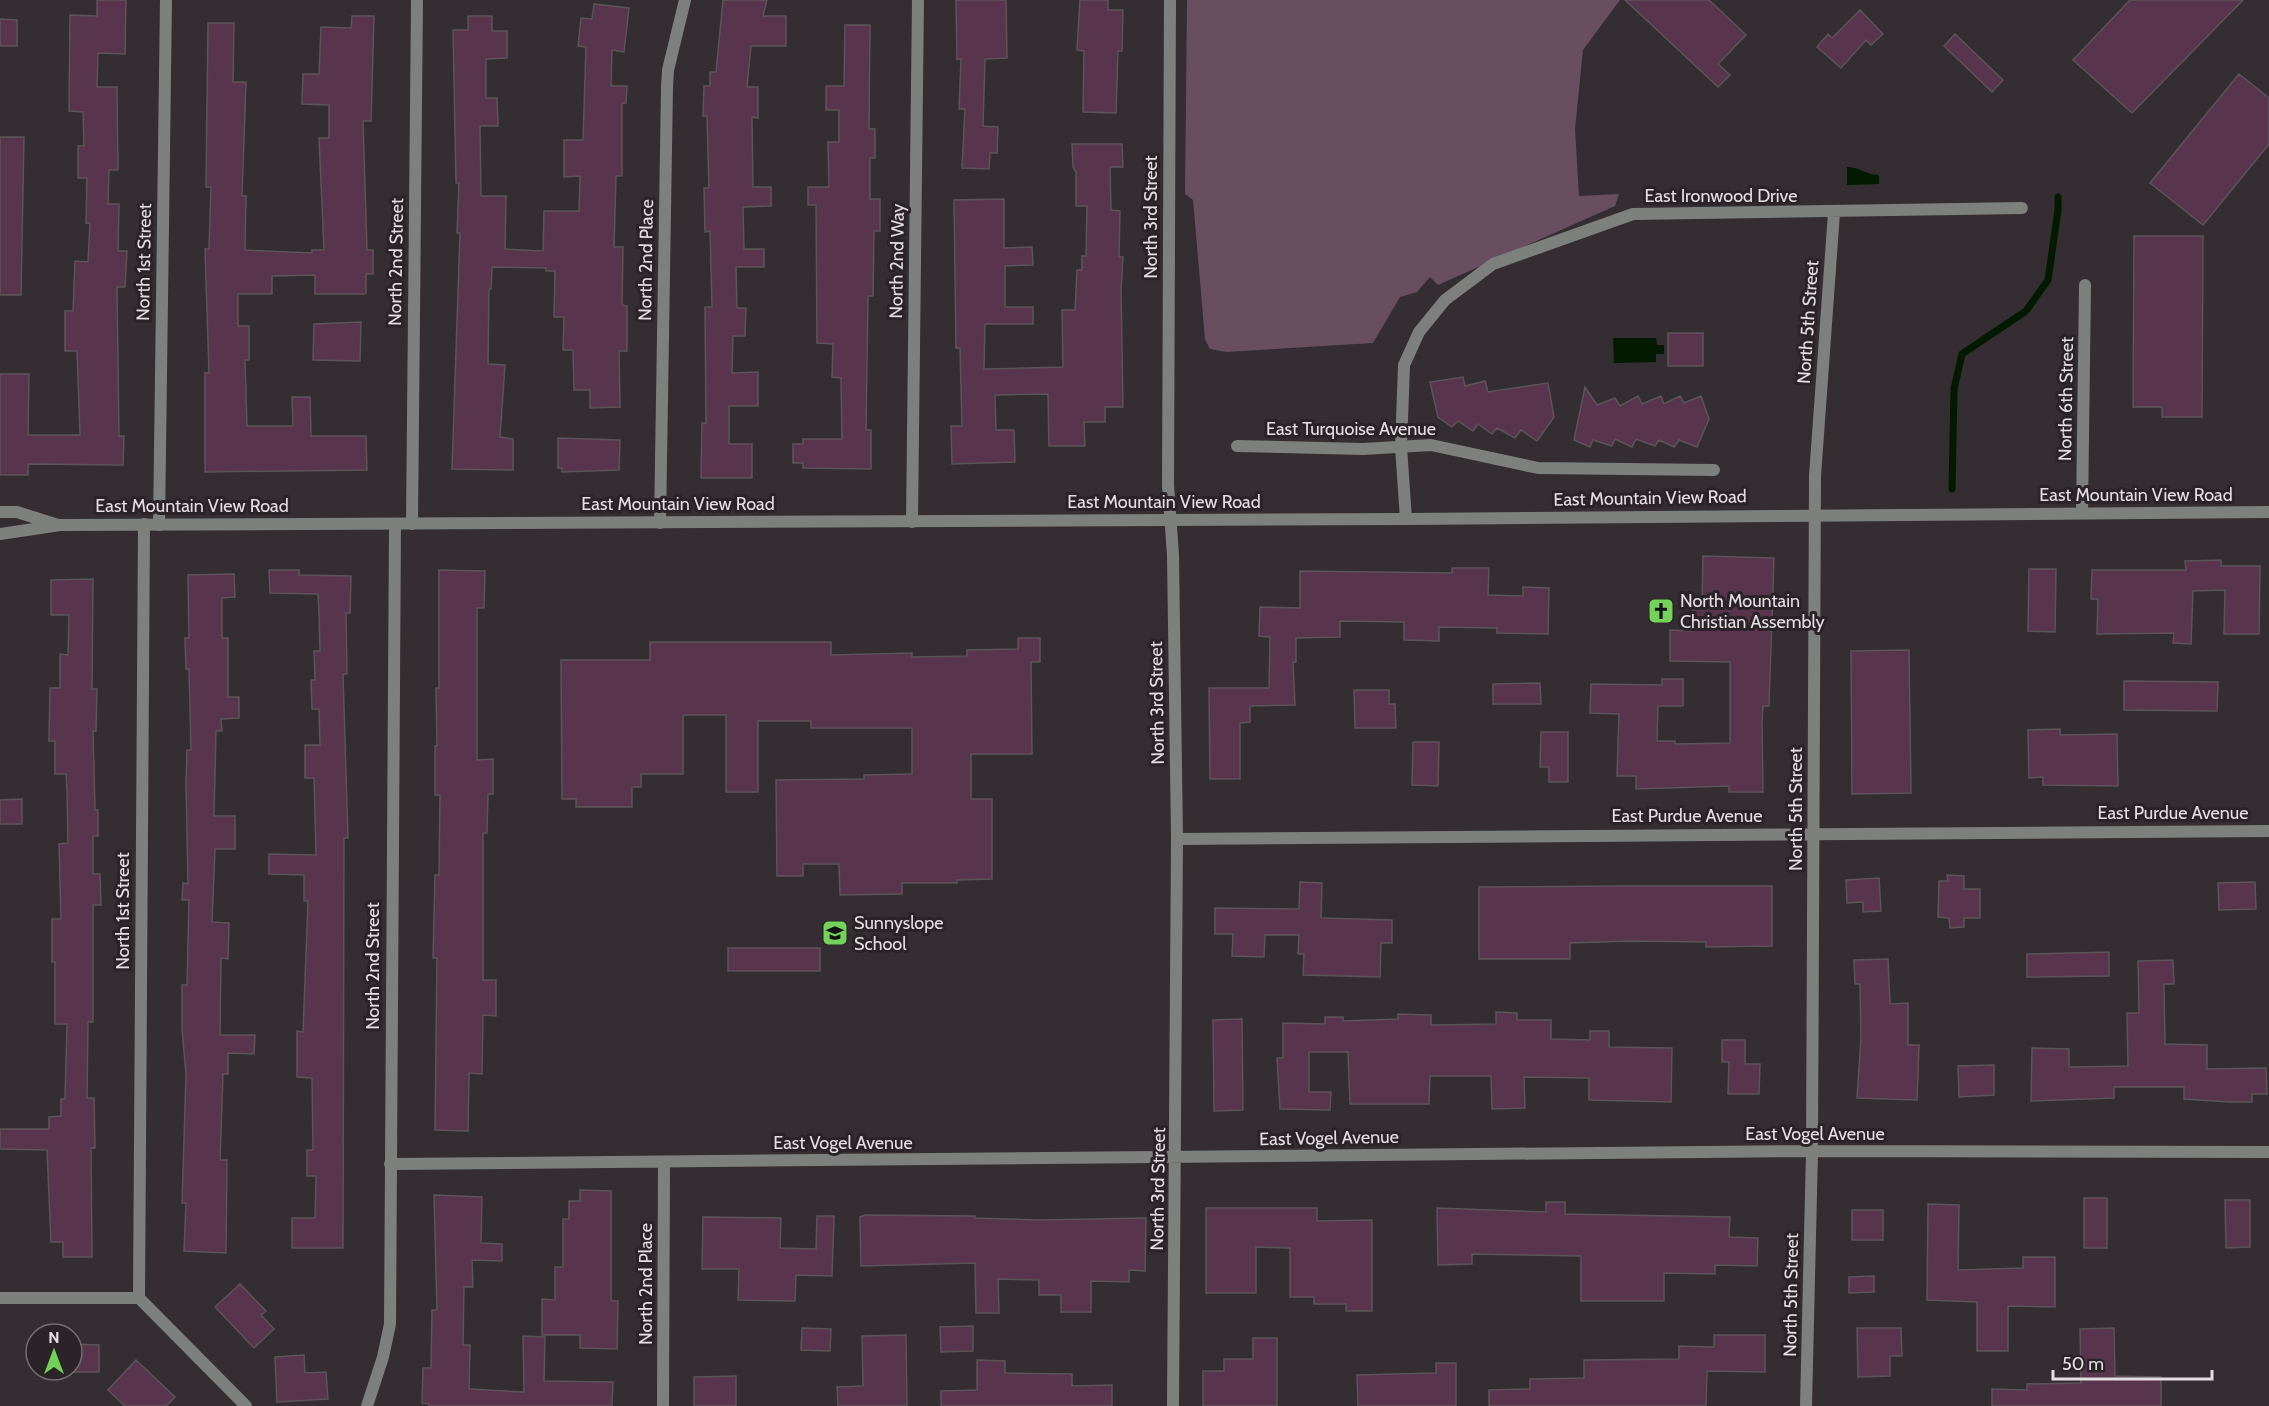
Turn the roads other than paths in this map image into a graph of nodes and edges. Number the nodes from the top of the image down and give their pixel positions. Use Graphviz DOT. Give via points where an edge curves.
graph roads {
  1 [pos="166,0"];
  2 [pos="417,0"];
  3 [pos="685,0"];
  4 [pos="918,0"];
  5 [pos="1170,0"];
  6 [pos="2022,208"];
  7 [pos="1834,213"];
  8 [pos="2085,285"];
  9 [pos="1237,446"];
  10 [pos="1401,447"];
  11 [pos="1714,470"];
  12 [pos="0,512"];
  13 [pos="2269,512"];
  14 [pos="2082,513"];
  15 [pos="1815,514"];
  16 [pos="1406,519"];
  17 [pos="1170,520"];
  18 [pos="912,522"];
  19 [pos="660,523"];
  20 [pos="144,524"];
  21 [pos="395,524"];
  22 [pos="412,524"];
  23 [pos="60,525"];
  24 [pos="159,525"];
  25 [pos="0,534"];
  26 [pos="2269,831"];
  27 [pos="1813,833"];
  28 [pos="1177,838"];
  29 [pos="1812,1151"];
  30 [pos="2269,1152"];
  31 [pos="1176,1158"];
  32 [pos="664,1162"];
  33 [pos="390,1164"];
  34 [pos="0,1298"];
  35 [pos="139,1298"];
  36 [pos="246,1406"];
  37 [pos="367,1406"];
  38 [pos="663,1406"];
  39 [pos="1173,1406"];
  40 [pos="1806,1406"];
  1 -- 24 [label="street, North 1st Street"];
  2 -- 22 [label="street, North 2nd Street"];
  3 -- 19 [label="street, North 2nd Place" via="667,87"];
  4 -- 18 [label="street, North 2nd Way"];
  5 -- 17 [label="street, North 3rd Street"];
  6 -- 7 [label="street, East Ironwood Drive"];
  7 -- 10 [label="street, East Ironwood Drive" via="1633,214 1493,264 1445,300 1419,332 1404,365"];
  7 -- 15 [label="street, North 5th Street"];
  8 -- 14 [label="street, North 6th Street"];
  9 -- 10 [label="street, East Turquoise Avenue"];
  10 -- 11 [label="street, East Turquoise Avenue" via="1431,445 1538,468"];
  10 -- 16 [label="street, East Ironwood Drive"];
  12 -- 23 [label="street, East Mountain View Road" via="17,512"];
  13 -- 14 [label="street, East Mountain View Road"];
  14 -- 15 [label="street, East Mountain View Road"];
  15 -- 16 [label="street, East Mountain View Road"];
  15 -- 27 [label="street, North 5th Street"];
  16 -- 17 [label="street, East Mountain View Road"];
  17 -- 18 [label="street, East Mountain View Road"];
  17 -- 28 [label="street, North 3rd Street"];
  18 -- 19 [label="street, East Mountain View Road"];
  19 -- 22 [label="street, East Mountain View Road"];
  20 -- 23 [label="street, East Mountain View Road"];
  20 -- 24 [label="street, East Mountain View Road"];
  20 -- 35 [label="street, North 1st Street"];
  21 -- 22 [label="street, East Mountain View Road"];
  21 -- 24 [label="street, East Mountain View Road"];
  21 -- 33 [label="street, North 2nd Street"];
  23 -- 25 [label="street, East Mountain View Road"];
  26 -- 27 [label="street, East Purdue Avenue"];
  27 -- 28 [label="street, East Purdue Avenue"];
  27 -- 29 [label="street, North 5th Street"];
  28 -- 31 [label="street, North 3rd Street"];
  29 -- 30 [label="street, East Vogel Avenue"];
  29 -- 31 [label="street, East Vogel Avenue"];
  29 -- 40 [label="street, North 5th Street"];
  31 -- 32 [label="street, East Vogel Avenue"];
  31 -- 39 [label="street, North 3rd Street"];
  32 -- 33 [label="street, East Vogel Avenue"];
  32 -- 38 [label="street, North 2nd Place"];
  33 -- 37 [label="street, North 2nd Street" via="390,1324"];
  34 -- 35 [label="street"];
  35 -- 36 [label="street"];
}
